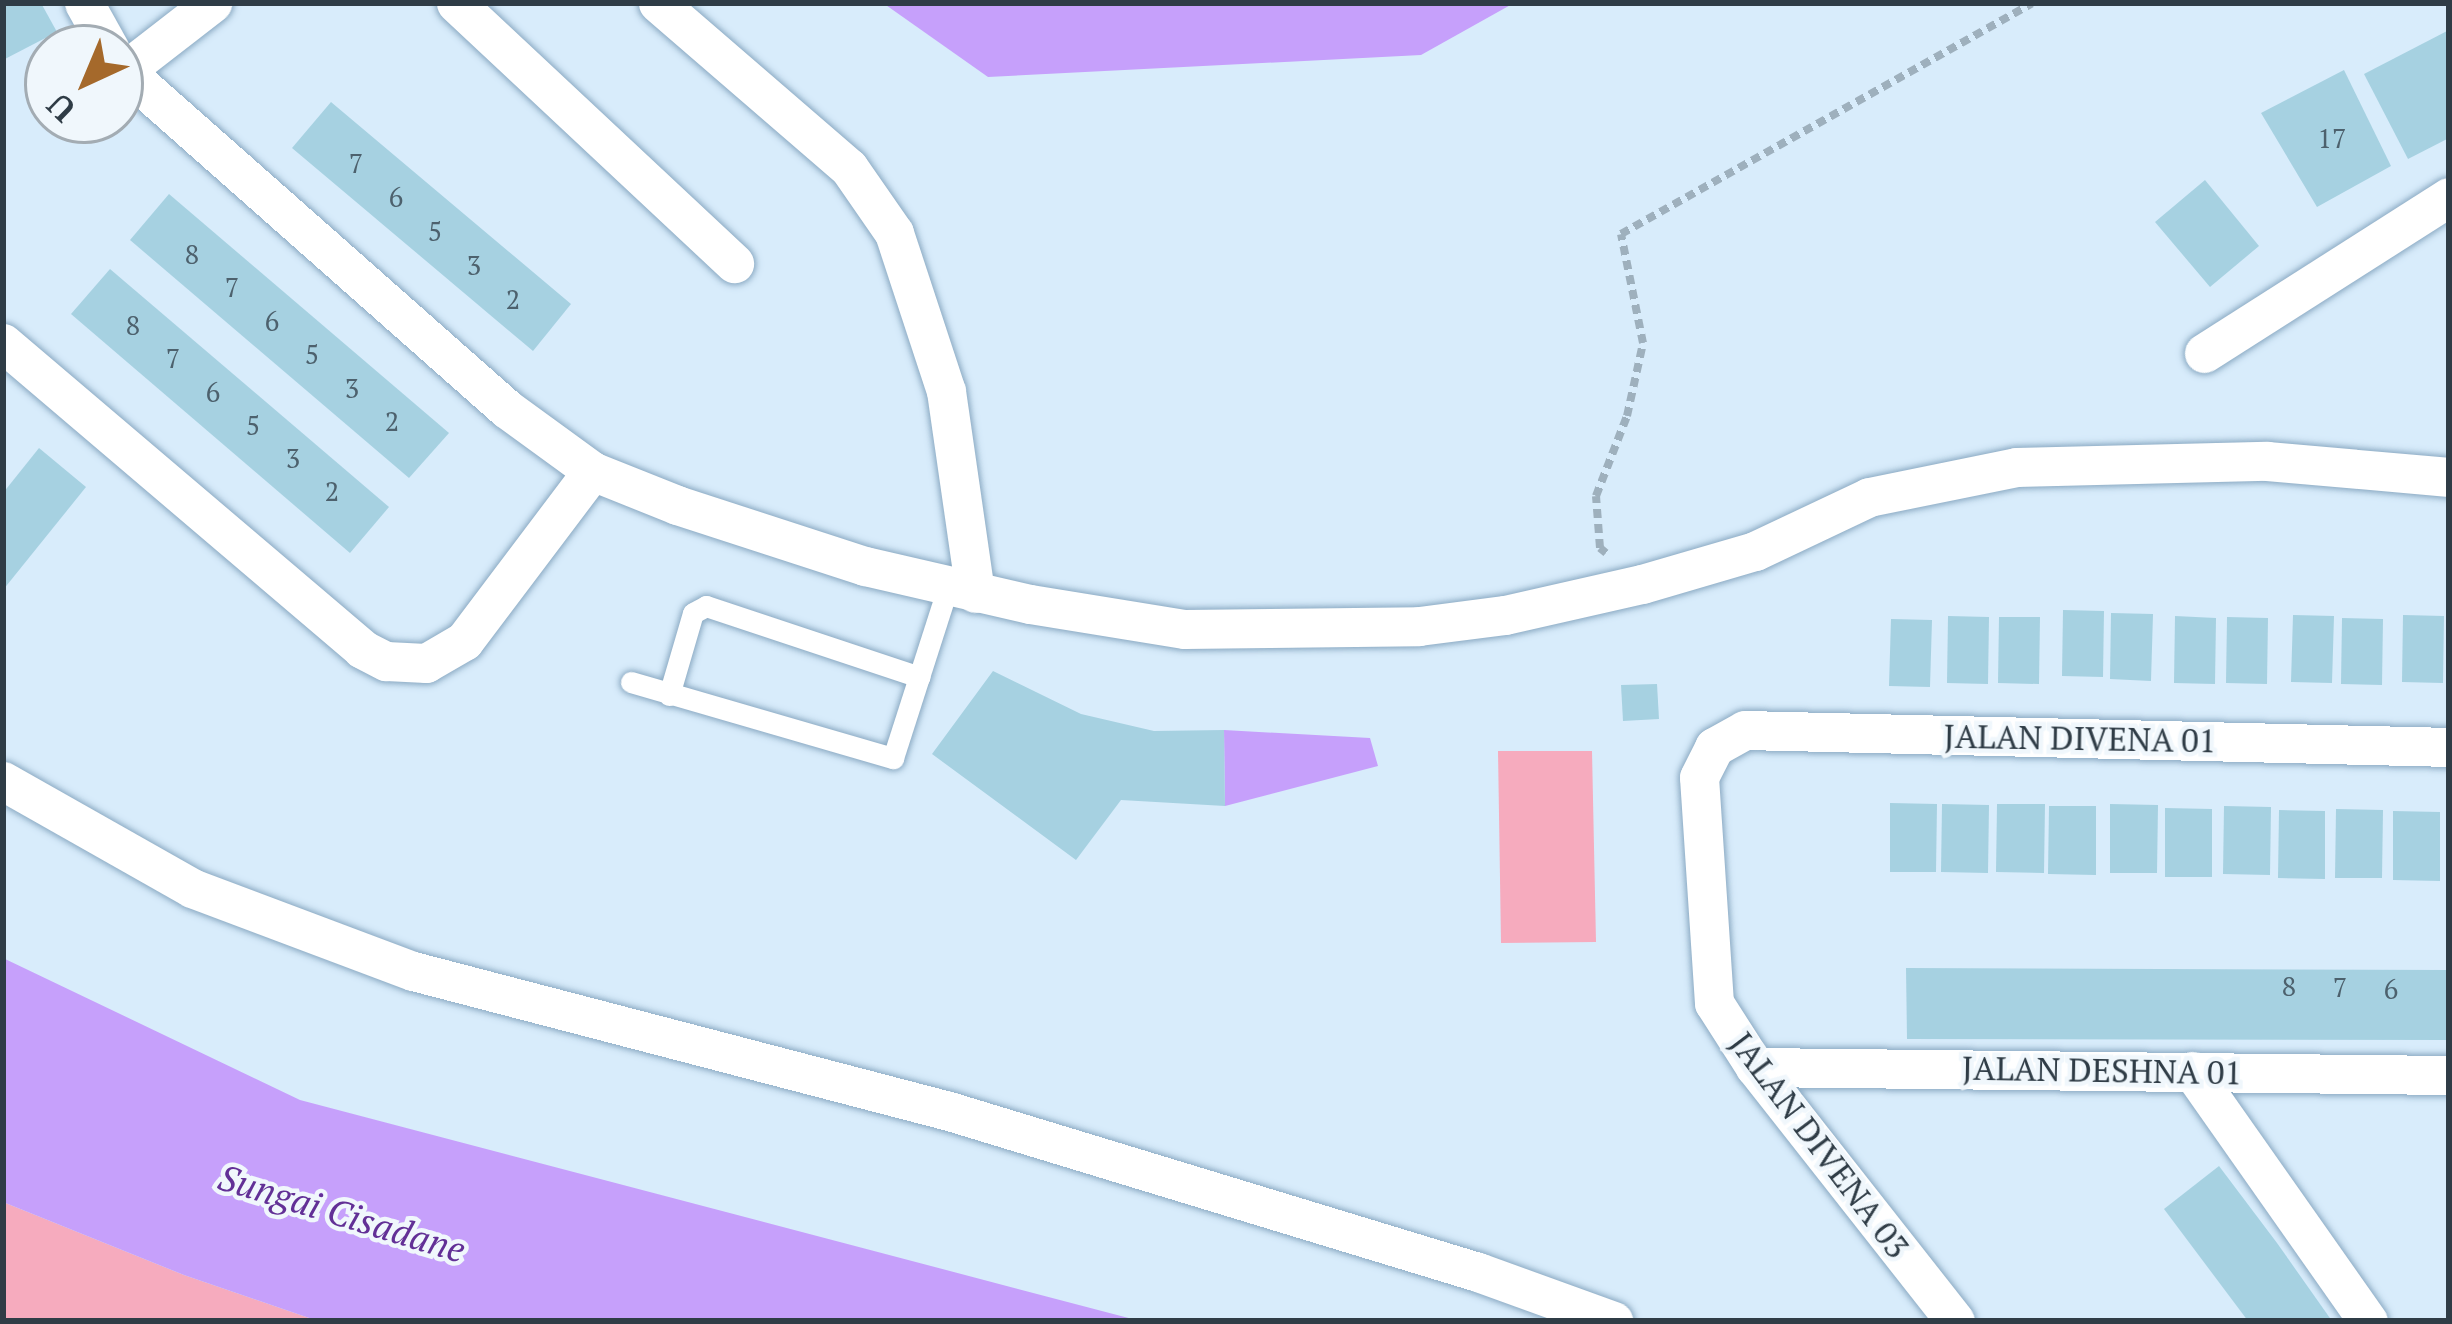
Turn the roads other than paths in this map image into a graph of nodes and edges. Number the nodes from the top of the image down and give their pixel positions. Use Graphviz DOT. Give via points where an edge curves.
graph roads {
  1 [pos="212,3"];
  2 [pos="456,3"];
  3 [pos="658,3"];
  4 [pos="144,45"];
  5 [pos="144,86"];
  6 [pos="2449,197"];
  7 [pos="734,263"];
  8 [pos="3,343"];
  9 [pos="2204,353"];
  10 [pos="592,471"];
  11 [pos="2449,477"];
  12 [pos="962,590"];
  13 [pos="920,677"];
  14 [pos="631,682"];
  15 [pos="669,695"];
  16 [pos="2449,746"];
  17 [pos="1714,747"];
  18 [pos="3,781"];
  19 [pos="1755,1067"];
  20 [pos="2192,1071"];
  21 [pos="2449,1075"];
  22 [pos="1613,1321"];
  23 [pos="1955,1321"];
  24 [pos="2368,1321"];
  1 -- 4 [label="street"];
  2 -- 7 [label="street"];
  3 -- 12 [label="street" via="849,168 894,233 946,391"];
  5 -- 10 [label="street" via="507,409"];
  6 -- 9 [label="street"];
  8 -- 10 [label="street" via="362,649 386,661 426,663 464,640"];
  10 -- 12 [label="street" via="718,519"];
  11 -- 12 [label="street" via="2267,461 2016,467 1869,497 1755,551 1642,584 1505,615 1329,631 1184,629"];
  12 -- 13 [label="lane"];
  13 -- 15 [label="lane" via="899,751 889,759"];
  13 -- 15 [label="lane" via="706,606 693,613"];
  14 -- 15 [label="lane"];
  16 -- 17 [label="street, JALAN DIVENA 01" via="1745,730"];
  17 -- 19 [label="street, JALAN DIVENA 03" via="1699,777 1714,1003"];
  18 -- 22 [label="street" via="192,888 413,971 949,1111 1478,1272"];
  19 -- 20 [label="street, JALAN DESHNA 01"];
  19 -- 23 [label="street, JALAN DIVENA 03"];
  20 -- 21 [label="street, JALAN DESHNA 01"];
  20 -- 24 [label="street"];
}
